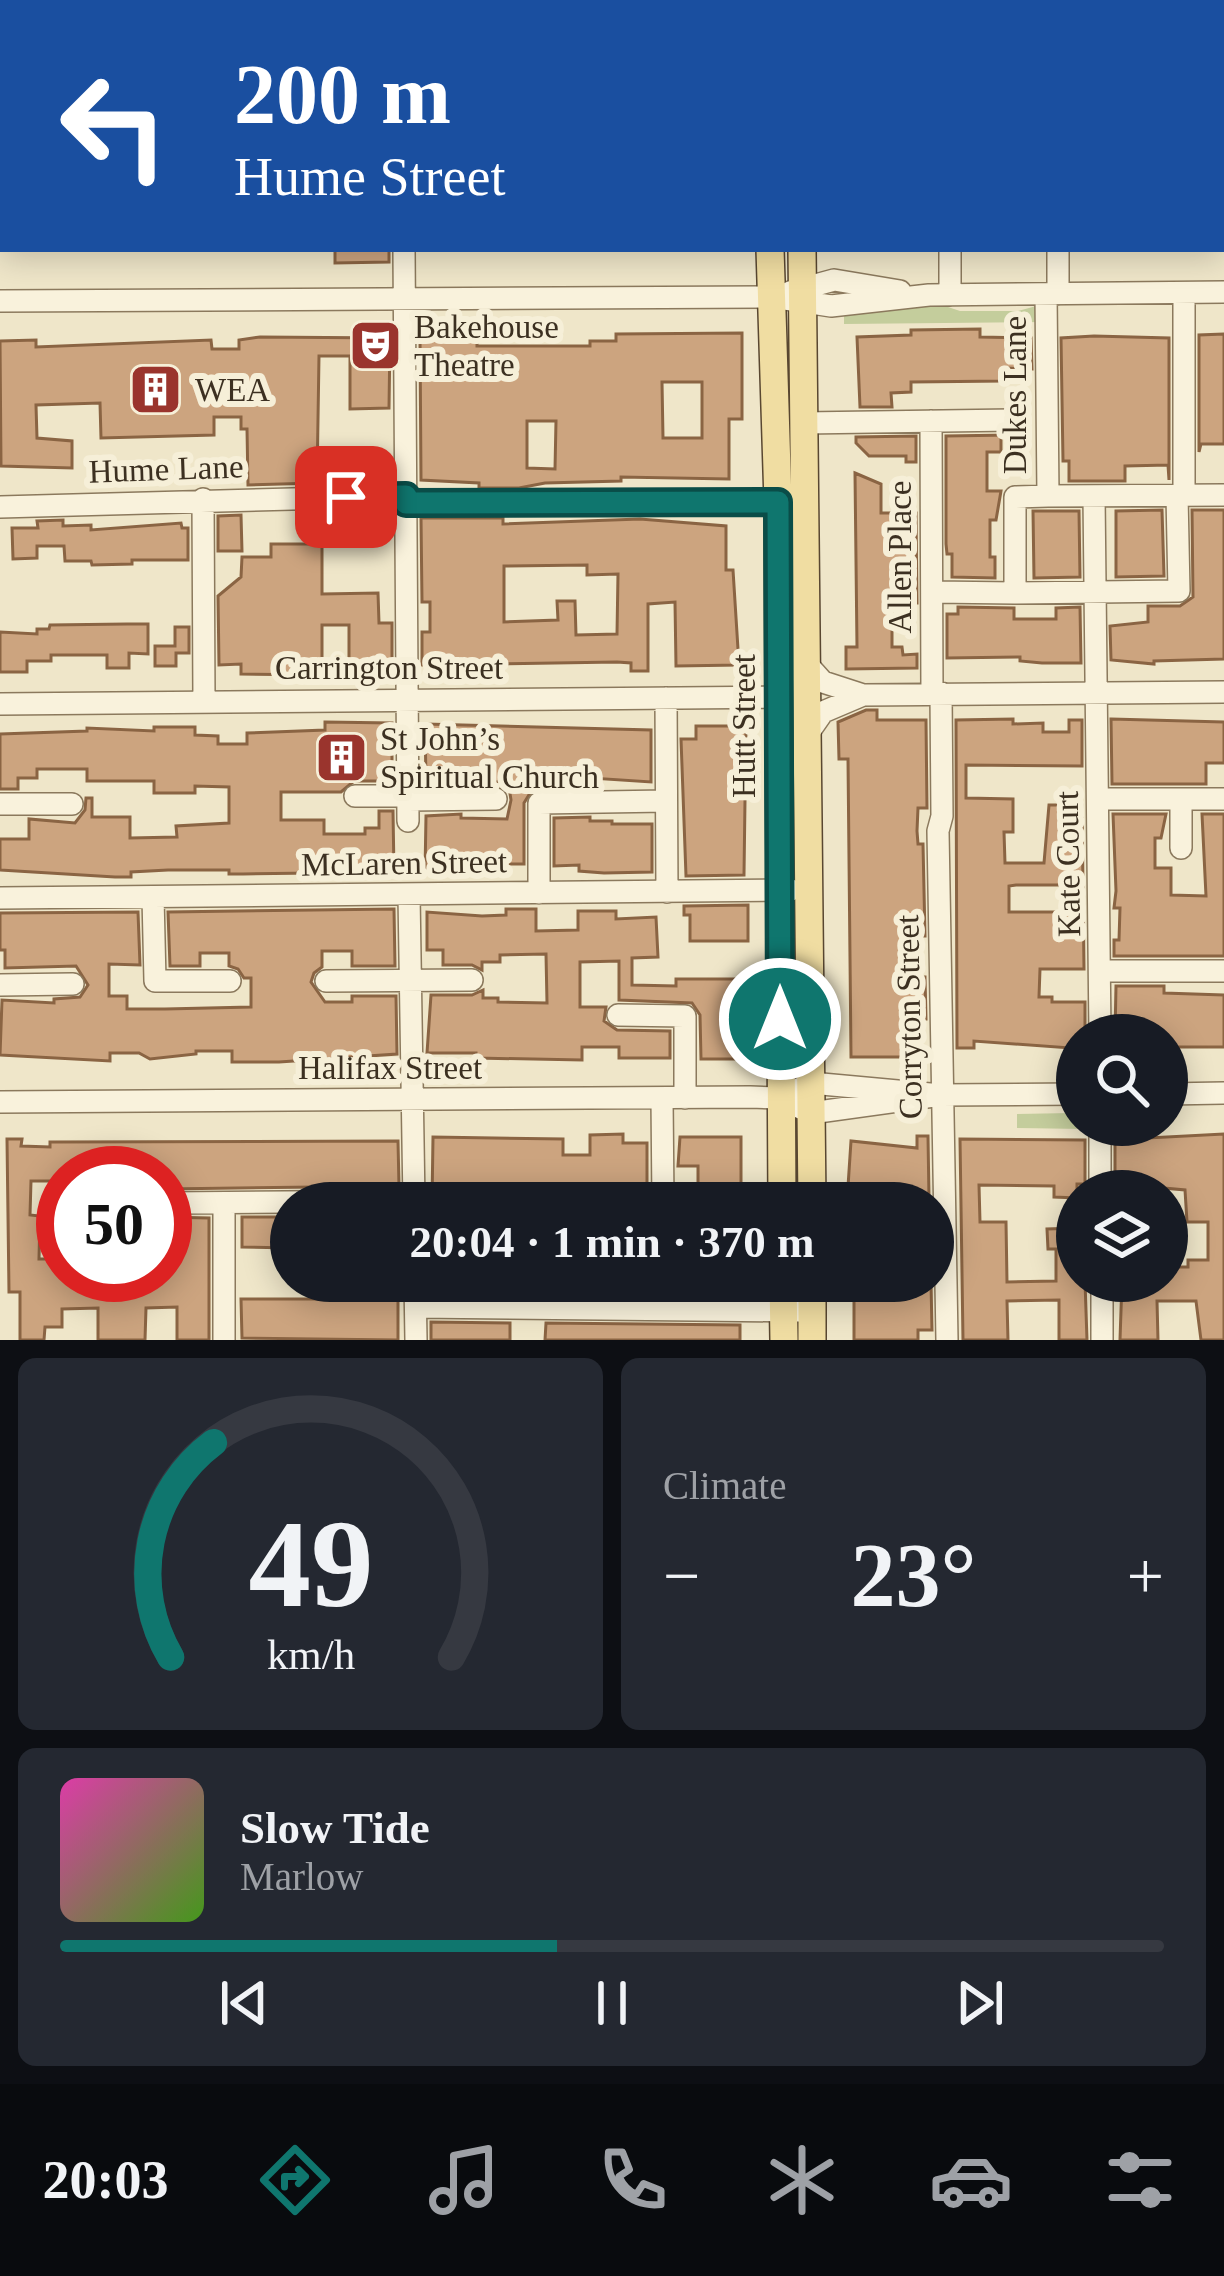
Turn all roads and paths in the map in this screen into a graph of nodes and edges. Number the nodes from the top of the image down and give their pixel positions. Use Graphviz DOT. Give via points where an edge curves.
graph roads {
  1 [pos="404,252"];
  2 [pos="770,252"];
  3 [pos="802,252"];
  4 [pos="949,252"];
  5 [pos="1058,252"];
  6 [pos="1224,292"];
  7 [pos="1184,293"];
  8 [pos="1052,294"];
  9 [pos="802,295"];
  10 [pos="940,295"];
  11 [pos="772,297"];
  12 [pos="404,299"];
  13 [pos="0,302"];
  14 [pos="1012,420"];
  15 [pos="931,421"];
  16 [pos="804,423"];
  17 [pos="1180,495"];
  18 [pos="1224,495"];
  19 [pos="1048,496"];
  20 [pos="1094,496"];
  21 [pos="203,499"];
  22 [pos="406,500"];
  23 [pos="791,503"];
  24 [pos="0,507"];
  25 [pos="933,592"];
  26 [pos="1095,592"];
  27 [pos="1015,593"];
  28 [pos="806,663"];
  29 [pos="1097,692"];
  30 [pos="1224,692"];
  31 [pos="936,693"];
  32 [pos="863,695"];
  33 [pos="778,697"];
  34 [pos="666,698"];
  35 [pos="407,700"];
  36 [pos="204,702"];
  37 [pos="0,704"];
  38 [pos="807,735"];
  39 [pos="355,796"];
  40 [pos="496,799"];
  41 [pos="1100,799"];
  42 [pos="1181,799"];
  43 [pos="1224,799"];
  44 [pos="666,801"];
  45 [pos="0,804"];
  46 [pos="72,804"];
  47 [pos="408,806"];
  48 [pos="1180,848"];
  49 [pos="779,890"];
  50 [pos="809,890"];
  51 [pos="667,892"];
  52 [pos="539,893"];
  53 [pos="410,895"];
  54 [pos="153,897"];
  55 [pos="0,898"];
  56 [pos="1224,970"];
  57 [pos="1101,971"];
  58 [pos="472,980"];
  59 [pos="230,981"];
  60 [pos="326,981"];
  61 [pos="410,981"];
  62 [pos="73,984"];
  63 [pos="0,985"];
  64 [pos="1100,1014"];
  65 [pos="618,1016"];
  66 [pos="812,1083"];
  67 [pos="1224,1093"];
  68 [pos="1056,1094"];
  69 [pos="1188,1094"];
  70 [pos="941,1095"];
  71 [pos="674,1098"];
  72 [pos="780,1098"];
  73 [pos="411,1100"];
  74 [pos="0,1102"];
  75 [pos="812,1113"];
  76 [pos="413,1182"];
  77 [pos="665,1182"];
  78 [pos="782,1182"];
  79 [pos="812,1182"];
  80 [pos="192,1203"];
  81 [pos="224,1203"];
  82 [pos="270,1203"];
  83 [pos="416,1302"];
  84 [pos="663,1302"];
  85 [pos="783,1302"];
  86 [pos="812,1302"];
  87 [pos="1102,1302"];
  88 [pos="416,1307"];
  89 [pos="663,1309"];
  90 [pos="783,1310"];
  91 [pos="812,1311"];
  92 [pos="224,1340"];
  93 [pos="416,1340"];
  94 [pos="784,1340"];
  95 [pos="812,1340"];
  96 [pos="946,1340"];
  97 [pos="1102,1340"];
  1 -- 12 [label="street"];
  2 -- 11 [label="main road, Hutt Street"];
  3 -- 9 [label="main road, Hutt Street"];
  4 -- 10 [label="street"];
  5 -- 8 [label="street, Dukes Lane"];
  6 -- 7 [label="street"];
  7 -- 8 [label="street"];
  7 -- 17 [label="street"];
  8 -- 10 [label="street"];
  8 -- 19 [label="street, Dukes Lane"];
  9 -- 10 [label="street" via="834,280"];
  9 -- 11 [label="street"];
  9 -- 16 [label="main road, Hutt Street"];
  11 -- 12 [label="street"];
  11 -- 23 [label="main road, Hutt Street"];
  12 -- 13 [label="street"];
  12 -- 22 [label="street"];
  14 -- 15 [label="street"];
  15 -- 16 [label="street"];
  15 -- 25 [label="street, Allen Place"];
  16 -- 23 [label="main road, Hutt Street"];
  17 -- 18 [label="street, Dukes Lane"];
  17 -- 20 [label="street, Dukes Lane"];
  17 -- 26 [label="street" via="1179,591"];
  19 -- 20 [label="street, Dukes Lane"];
  19 -- 27 [label="street, Dukes Lane" via="1016,496"];
  20 -- 26 [label="street, Kate Court"];
  21 -- 22 [label="street, Hume Lane"];
  21 -- 24 [label="street, Hume Lane"];
  21 -- 36 [label="street"];
  22 -- 23 [label="street, Hume Lane"];
  22 -- 35 [label="street"];
  23 -- 28 [label="main road, Hutt Street"];
  23 -- 33 [label="main road, Hutt Street"];
  25 -- 27 [label="street"];
  25 -- 31 [label="street, Allen Place"];
  26 -- 27 [label="street"];
  26 -- 29 [label="street, Kate Court"];
  28 -- 32 [label="street" via="823,682"];
  28 -- 38 [label="main road, Hutt Street"];
  29 -- 30 [label="street"];
  29 -- 31 [label="street"];
  29 -- 41 [label="street, Kate Court"];
  31 -- 32 [label="street"];
  31 -- 70 [label="street, Corryton Street"];
  32 -- 38 [label="street" via="824,712"];
  33 -- 34 [label="street, Carrington Street"];
  33 -- 49 [label="main road, Hutt Street"];
  34 -- 35 [label="street, Carrington Street"];
  34 -- 44 [label="street"];
  35 -- 36 [label="street, Carrington Street"];
  35 -- 47 [label="street"];
  36 -- 37 [label="street, Carrington Street"];
  38 -- 50 [label="main road, Hutt Street"];
  39 -- 47 [label="street"];
  40 -- 47 [label="street"];
  41 -- 42 [label="street"];
  41 -- 57 [label="street, Kate Court"];
  42 -- 43 [label="street"];
  42 -- 48 [label="street"];
  44 -- 51 [label="street"];
  44 -- 52 [label="street" via="538,802"];
  45 -- 46 [label="street"];
  49 -- 50 [label="street, McLaren Street"];
  49 -- 51 [label="street, McLaren Street"];
  49 -- 72 [label="main road, Hutt Street"];
  50 -- 66 [label="main road, Hutt Street"];
  51 -- 52 [label="street, McLaren Street"];
  52 -- 53 [label="street, McLaren Street"];
  53 -- 54 [label="street, McLaren Street"];
  53 -- 61 [label="street"];
  54 -- 55 [label="street, McLaren Street"];
  54 -- 59 [label="street" via="154,981"];
  56 -- 57 [label="street"];
  57 -- 64 [label="street, Kate Court"];
  58 -- 61 [label="street"];
  60 -- 61 [label="street"];
  61 -- 73 [label="street"];
  62 -- 63 [label="street"];
  65 -- 71 [label="street" via="685,1016"];
  66 -- 70 [label="street"];
  66 -- 72 [label="street, Halifax Street"];
  66 -- 75 [label="main road, Hutt Street"];
  67 -- 69 [label="street"];
  68 -- 70 [label="street"];
  70 -- 75 [label="street"];
  70 -- 96 [label="street, Corryton Street"];
  71 -- 72 [label="street, Halifax Street"];
  71 -- 73 [label="street, Halifax Street"];
  71 -- 77 [label="street"];
  72 -- 75 [label="street, Halifax Street"];
  72 -- 78 [label="main road, Hutt Street"];
  73 -- 74 [label="street, Halifax Street"];
  73 -- 76 [label="street"];
  75 -- 79 [label="main road, Hutt Street"];
  80 -- 81 [label="street"];
  81 -- 82 [label="street"];
  81 -- 92 [label="street"];
  83 -- 88 [label="street"];
  84 -- 89 [label="street"];
  85 -- 90 [label="main road"];
  86 -- 91 [label="main road"];
  87 -- 97 [label="street"];
  88 -- 89 [label="street"];
  88 -- 93 [label="street"];
  89 -- 90 [label="street"];
  90 -- 91 [label="street"];
  90 -- 94 [label="main road"];
  91 -- 95 [label="main road"];
}
